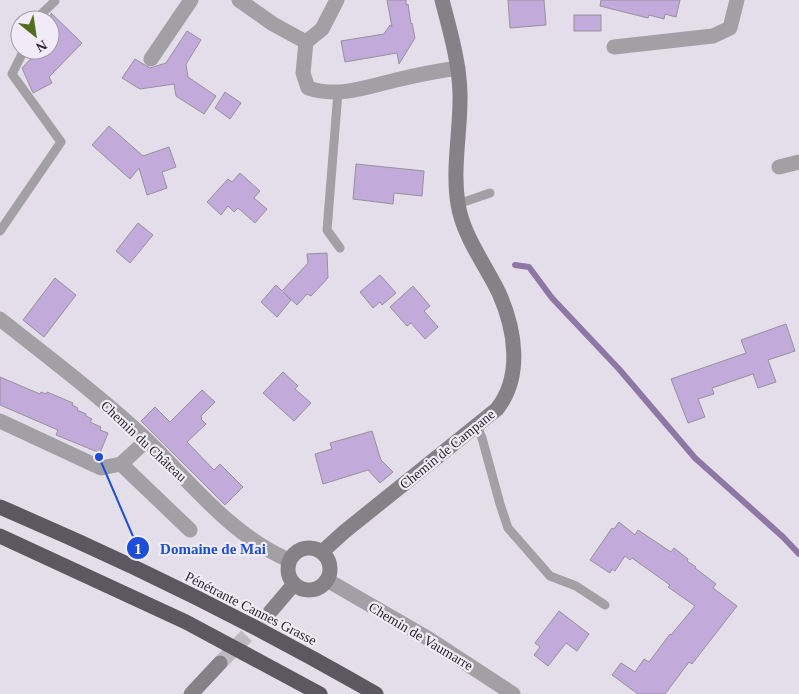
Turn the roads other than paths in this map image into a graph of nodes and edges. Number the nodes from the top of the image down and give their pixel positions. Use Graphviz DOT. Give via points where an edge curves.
graph roads {
  1 [pos="190,0"];
  2 [pos="239,0"];
  3 [pos="337,0"];
  4 [pos="442,0"];
  5 [pos="737,0"];
  6 [pos="55,1"];
  7 [pos="46,10"];
  8 [pos="306,42"];
  9 [pos="614,47"];
  10 [pos="151,59"];
  11 [pos="19,60"];
  12 [pos="458,68"];
  13 [pos="338,92"];
  14 [pos="799,162"];
  15 [pos="780,167"];
  16 [pos="490,193"];
  17 [pos="458,204"];
  18 [pos="0,231"];
  19 [pos="340,248"];
  20 [pos="0,319"];
  21 [pos="0,420"];
  22 [pos="477,426"];
  23 [pos="147,440"];
  24 [pos="121,464"];
  25 [pos="0,506"];
  26 [pos="190,530"];
  27 [pos="0,536"];
  28 [pos="322,552"];
  29 [pos="289,560"];
  30 [pos="327,580"];
  31 [pos="294,584"];
  32 [pos="605,605"];
  33 [pos="271,610"];
  34 [pos="220,663"];
  35 [pos="191,694"];
  36 [pos="320,694"];
  37 [pos="376,694"];
  38 [pos="513,694"];
  1 -- 10 [label="street"];
  2 -- 8 [label="street"];
  3 -- 8 [label="street" via="322,28"];
  4 -- 12 [label="main road, Chemin de Campane"];
  5 -- 9 [label="street" via="730,28 713,36"];
  6 -- 7 [label="lane"];
  8 -- 13 [label="street" via="303,73 308,88 322,93"];
  11 -- 18 [label="lane" via="12,74 62,142"];
  12 -- 13 [label="street"];
  12 -- 17 [label="main road, Chemin de Campane"];
  13 -- 19 [label="lane" via="327,230"];
  14 -- 15 [label="street"];
  16 -- 17 [label="lane"];
  17 -- 22 [label="main road, Chemin de Campane" via="468,236 506,311 514,353 513,375 504,399"];
  20 -- 23 [label="street, Chemin du Château"];
  21 -- 24 [label="street" via="101,468"];
  22 -- 28 [label="main road, Chemin de Campane"];
  22 -- 32 [label="lane" via="508,528 550,576 576,586"];
  23 -- 24 [label="street"];
  23 -- 29 [label="street, Chemin du Château" via="224,517 264,547"];
  24 -- 26 [label="street"];
  25 -- 37 [label="highway, Pénétrante Cannes Grasse" via="219,609"];
  27 -- 36 [label="highway" via="186,622"];
  28 -- 29 [label="main road" via="308,547 300,549"];
  28 -- 30 [label="main road" via="330,565"];
  29 -- 31 [label="main road" via="288,573"];
  30 -- 31 [label="main road" via="308,590"];
  30 -- 38 [label="street, Chemin de Vaumarre" via="429,639"];
  31 -- 33 [label="main road"];
  34 -- 35 [label="main road"];
}
